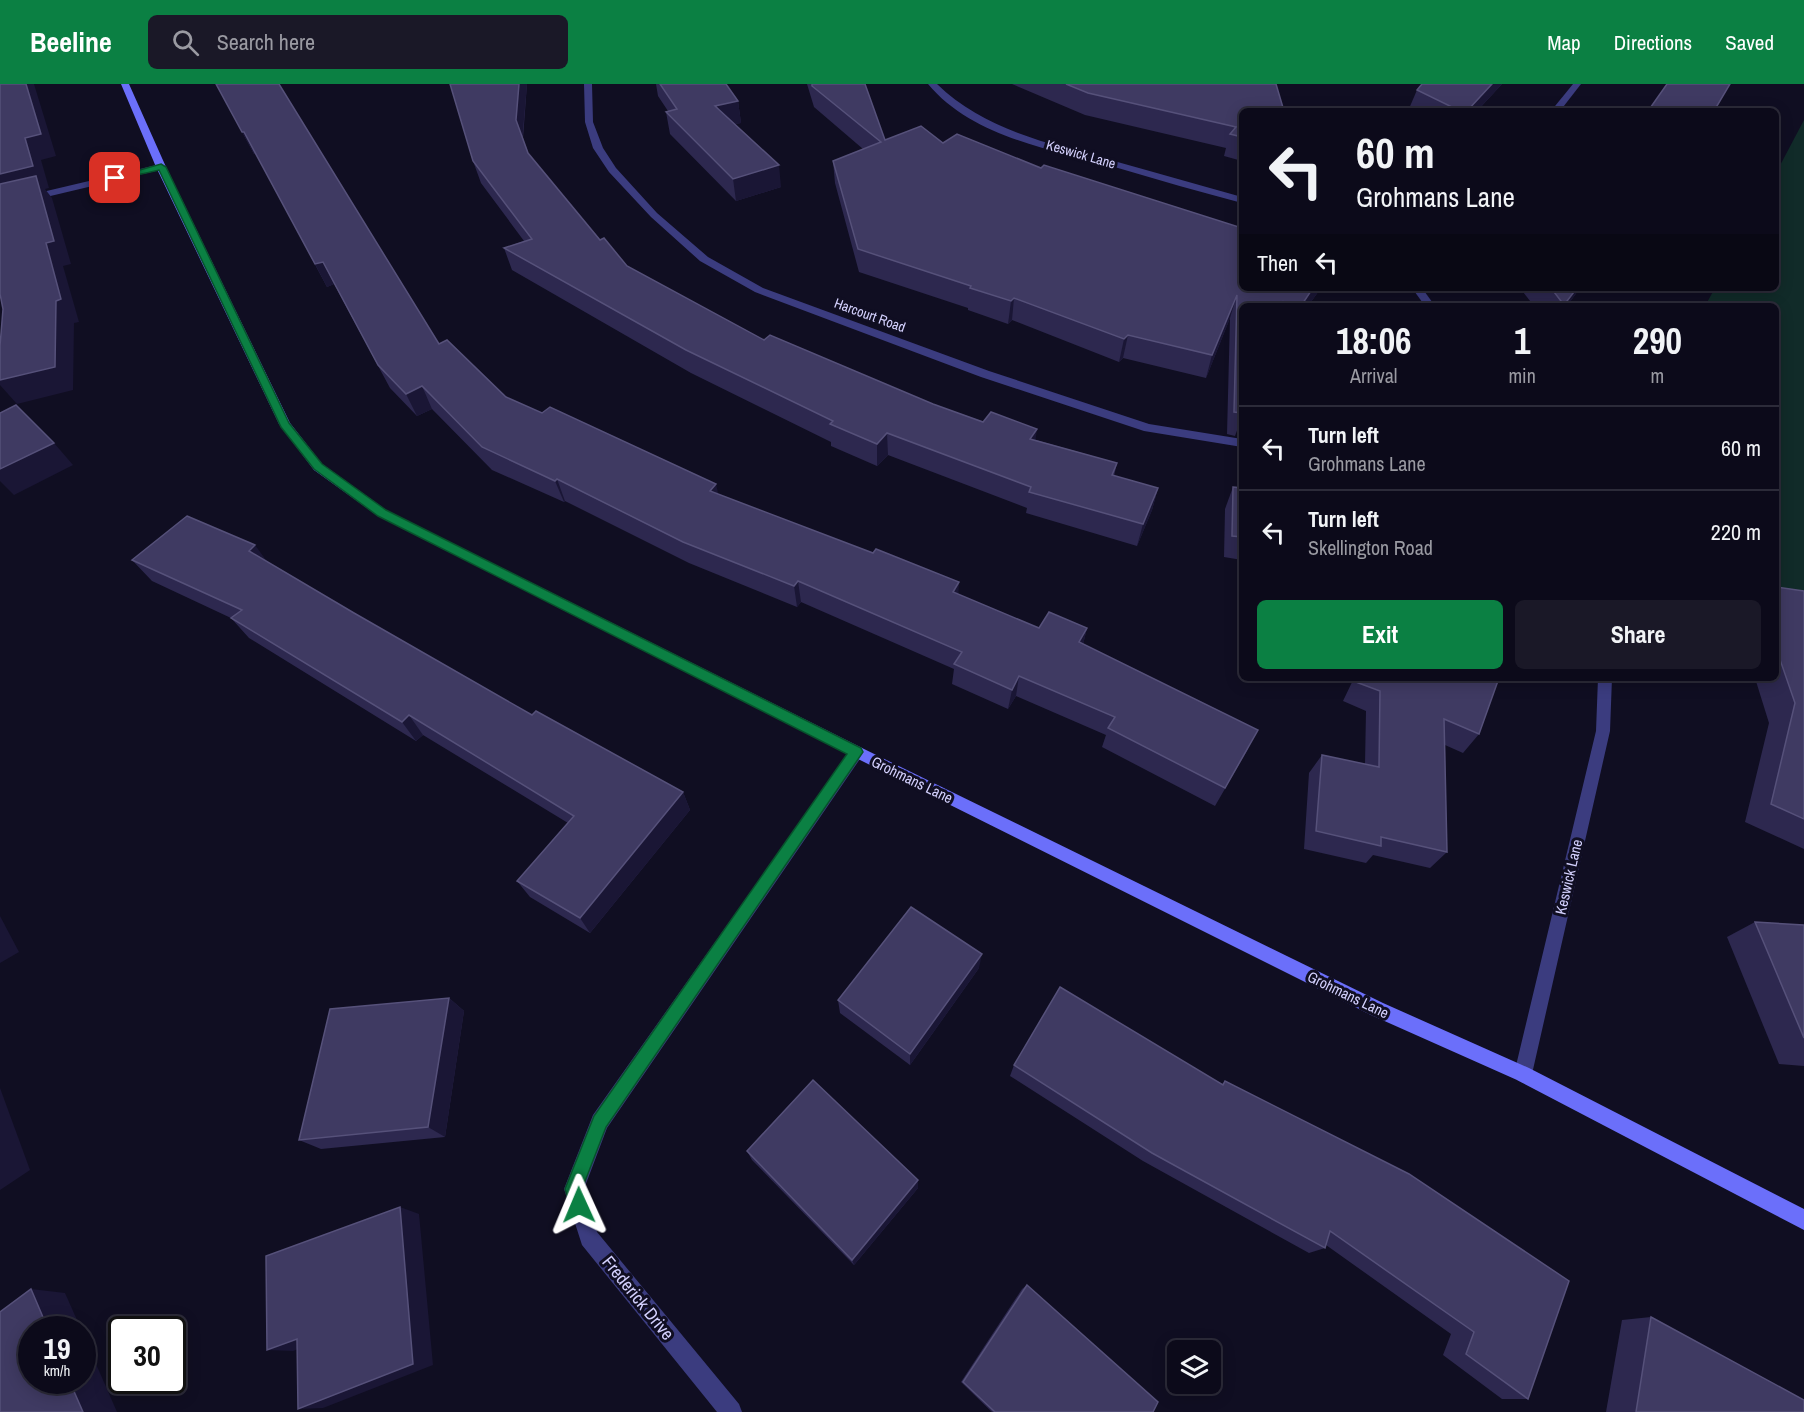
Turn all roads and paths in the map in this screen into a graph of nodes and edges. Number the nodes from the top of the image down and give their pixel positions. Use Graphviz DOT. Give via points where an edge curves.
graph roads {
  1 [pos="124,84"];
  2 [pos="588,84"];
  3 [pos="932,84"];
  4 [pos="1576,84"];
  5 [pos="1558,108"];
  6 [pos="161,167"];
  7 [pos="1239,199"];
  8 [pos="0,205"];
  9 [pos="1239,443"];
  10 [pos="1605,681"];
  11 [pos="856,752"];
  12 [pos="1523,1074"];
  13 [pos="1804,1220"];
  14 [pos="731,1412"];
  1 -- 6 [label="street, Grohmans Lane"];
  2 -- 9 [label="street, Harcourt Road" via="589,122 598,148 612,170 654,215 704,259 759,290 985,374 1148,428"];
  3 -- 7 [label="street, Keswick Lane" via="966,112 1001,129"];
  4 -- 5 [label="street"];
  6 -- 8 [label="street"];
  6 -- 11 [label="street, Grohmans Lane" via="285,424 318,467 382,513"];
  10 -- 12 [label="street, Keswick Lane" via="1603,731"];
  11 -- 12 [label="street, Grohmans Lane" via="1377,1009"];
  11 -- 14 [label="street, Frederick Drive" via="600,1122 574,1189 589,1238"];
  12 -- 13 [label="street, Grohmans Lane"];
}
